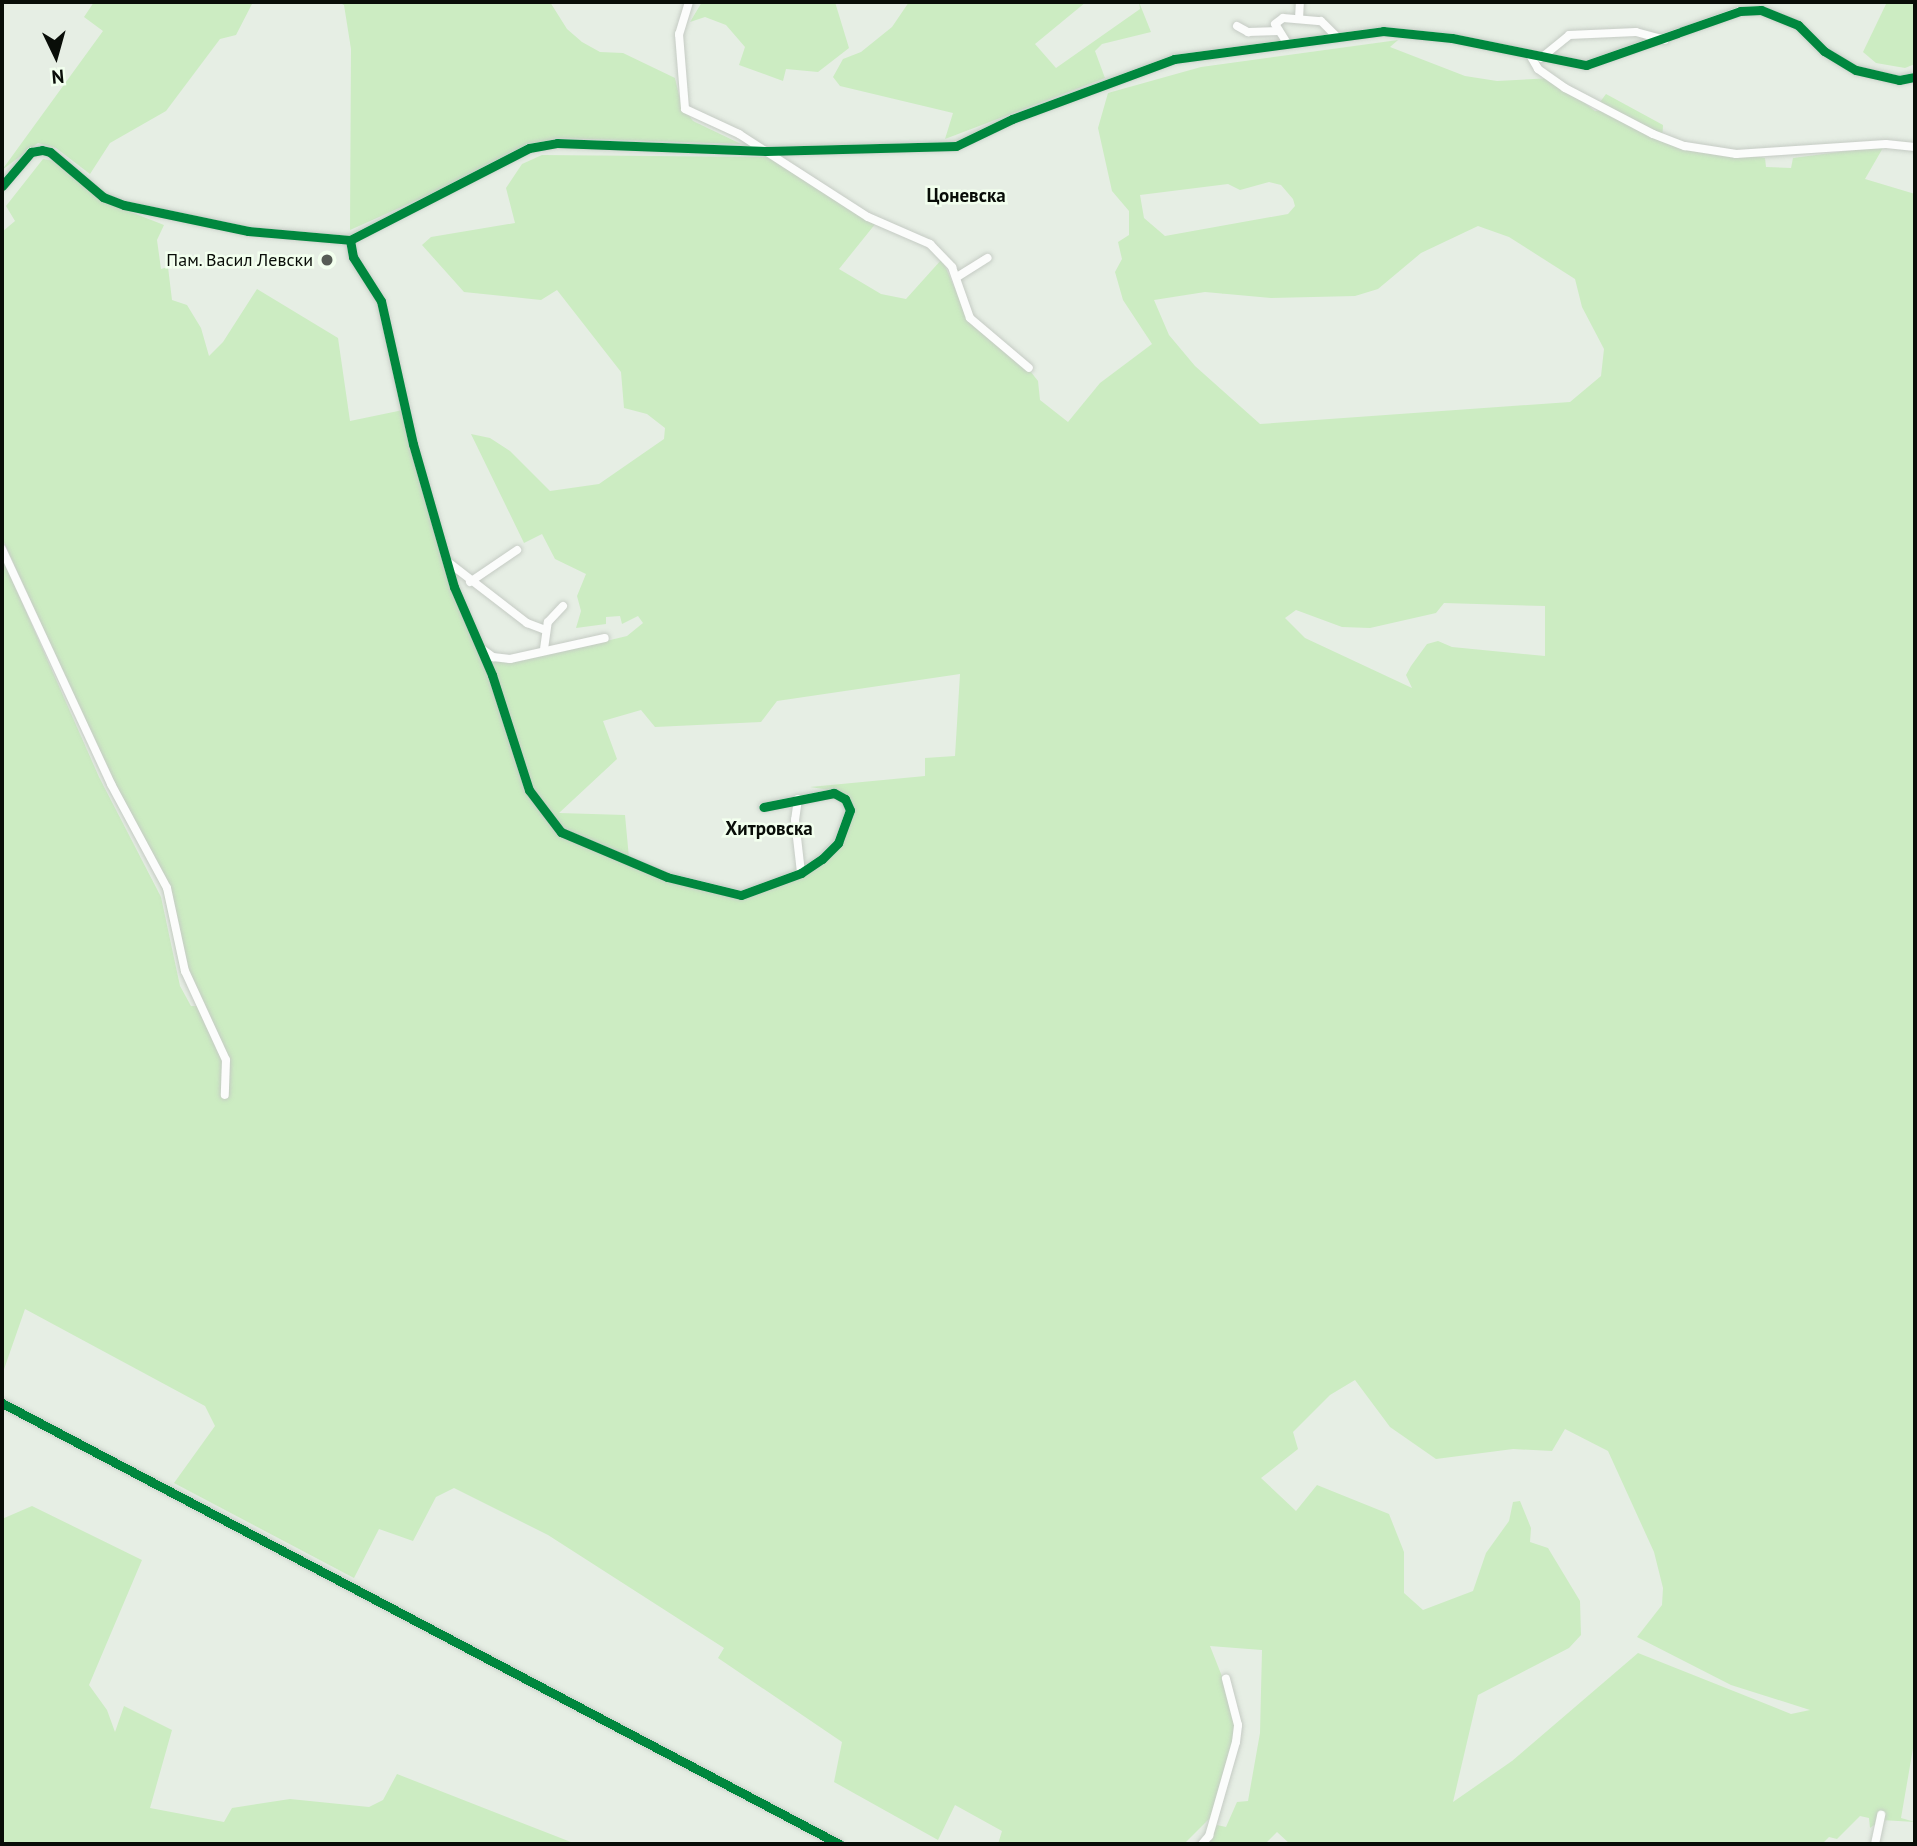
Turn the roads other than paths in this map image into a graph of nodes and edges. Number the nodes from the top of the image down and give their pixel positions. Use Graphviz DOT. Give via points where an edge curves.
graph roads {
  1 [pos="689,2"];
  2 [pos="1300,2"];
  3 [pos="1299,19"];
  4 [pos="1237,26"];
  5 [pos="1279,31"];
  6 [pos="1336,36"];
  7 [pos="1665,40"];
  8 [pos="1287,43"];
  9 [pos="1530,55"];
  10 [pos="1541,58"];
  11 [pos="1915,77"];
  12 [pos="1915,147"];
  13 [pos="766,151"];
  14 [pos="2,186"];
  15 [pos="349,240"];
  16 [pos="988,258"];
  17 [pos="957,277"];
  18 [pos="1029,368"];
  19 [pos="2,549"];
  20 [pos="517,550"];
  21 [pos="448,562"];
  22 [pos="470,582"];
  23 [pos="563,606"];
  24 [pos="545,630"];
  25 [pos="605,638"];
  26 [pos="482,649"];
  27 [pos="544,649"];
  28 [pos="798,799"];
  29 [pos="763,807"];
  30 [pos="801,873"];
  31 [pos="225,1096"];
  32 [pos="2,1403"];
  33 [pos="1226,1679"];
  34 [pos="1881,1815"];
  35 [pos="839,1844"];
  36 [pos="1202,1844"];
  37 [pos="1875,1844"];
  1 -- 13 [label="street" via="679,34 685,108"];
  2 -- 3 [label="street"];
  3 -- 5 [label="street" via="1279,19 1275,24"];
  3 -- 6 [label="street" via="1321,21"];
  4 -- 5 [label="street" via="1248,32"];
  5 -- 8 [label="street"];
  6 -- 8 [label="street"];
  6 -- 9 [label="street" via="1417,33"];
  7 -- 10 [label="street" via="1586,65"];
  7 -- 10 [label="street" via="1636,32 1569,35"];
  7 -- 11 [label="street" via="1740,11 1761,10 1798,25 1824,51 1856,70 1899,80"];
  8 -- 13 [label="street" via="1152,65 1012,119 956,146"];
  9 -- 10 [label="street"];
  9 -- 12 [label="street" via="1538,69 1564,88 1685,146 1736,154 1886,144"];
  13 -- 15 [label="street" via="557,143 529,148"];
  13 -- 17 [label="street" via="868,217 930,244"];
  14 -- 15 [label="street" via="31,152 42,150 103,197 124,205 248,232"];
  15 -- 21 [label="street" via="353,257 381,301 413,444"];
  16 -- 17 [label="street"];
  17 -- 18 [label="street" via="970,318"];
  19 -- 31 [label="street" via="111,784 167,888 185,971 226,1060"];
  20 -- 22 [label="street"];
  21 -- 22 [label="street"];
  21 -- 26 [label="street"];
  22 -- 24 [label="street"];
  23 -- 24 [label="street"];
  24 -- 27 [label="street"];
  25 -- 27 [label="street"];
  26 -- 27 [label="street" via="493,657 510,659"];
  26 -- 30 [label="street" via="528,790 561,832 667,877 741,895"];
  28 -- 29 [label="street"];
  28 -- 30 [label="street" via="795,820"];
  28 -- 30 [label="street" via="834,793 845,799 850,810 838,844"];
  32 -- 35 [label="street"];
  33 -- 36 [label="street" via="1238,1725 1209,1836"];
  34 -- 37 [label="street"];
}
